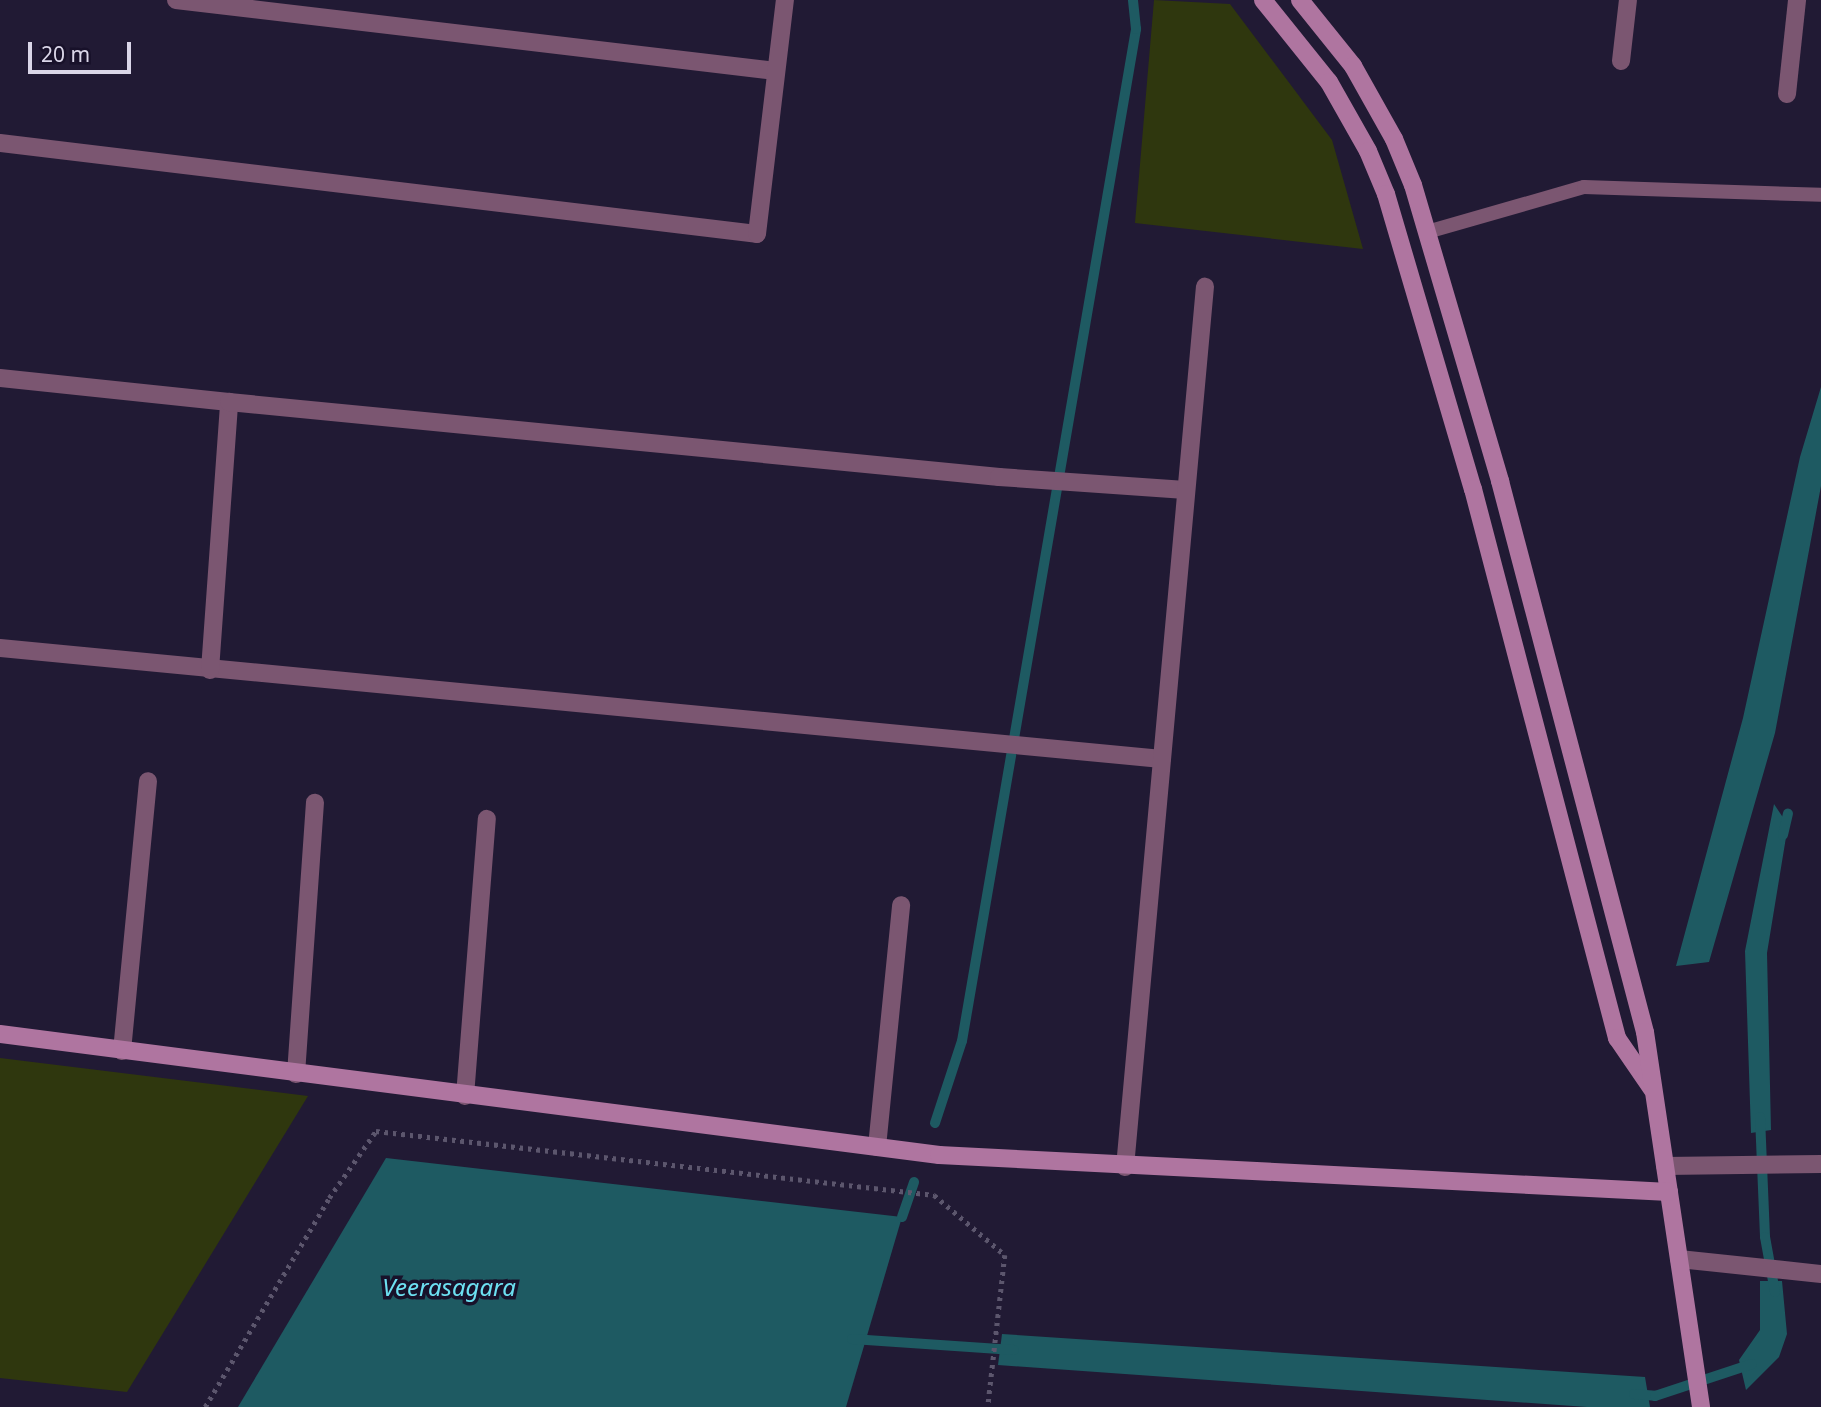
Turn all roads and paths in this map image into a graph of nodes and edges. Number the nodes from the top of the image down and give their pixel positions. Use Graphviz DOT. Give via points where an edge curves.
graph roads {
  1 [pos="176,0"];
  2 [pos="785,0"];
  3 [pos="1263,0"];
  4 [pos="1300,0"];
  5 [pos="1628,0"];
  6 [pos="1797,0"];
  7 [pos="1621,61"];
  8 [pos="776,71"];
  9 [pos="1787,94"];
  10 [pos="0,143"];
  11 [pos="1821,195"];
  12 [pos="1427,232"];
  13 [pos="1205,288"];
  14 [pos="0,378"];
  15 [pos="229,402"];
  16 [pos="1186,490"];
  17 [pos="0,648"];
  18 [pos="210,670"];
  19 [pos="1162,759"];
  20 [pos="148,781"];
  21 [pos="315,803"];
  22 [pos="488,819"];
  23 [pos="901,905"];
  24 [pos="1645,1032"];
  25 [pos="0,1034"];
  26 [pos="1617,1038"];
  27 [pos="122,1051"];
  28 [pos="296,1074"];
  29 [pos="1654,1092"];
  30 [pos="465,1096"];
  31 [pos="877,1147"];
  32 [pos="1821,1164"];
  33 [pos="1665,1166"];
  34 [pos="1125,1167"];
  35 [pos="1669,1192"];
  36 [pos="1679,1259"];
  37 [pos="1821,1274"];
  38 [pos="205,1407"];
  39 [pos="988,1407"];
  40 [pos="1701,1407"];
  1 -- 8 [label="street"];
  2 -- 8 [label="street"];
  3 -- 26 [label="street" via="1329,82 1386,194 1473,489"];
  4 -- 12 [label="street" via="1372,96 1413,185"];
  5 -- 7 [label="street"];
  6 -- 9 [label="street"];
  8 -- 10 [label="street" via="757,234"];
  11 -- 12 [label="lane" via="1584,187"];
  12 -- 24 [label="street" via="1500,481"];
  13 -- 16 [label="street"];
  14 -- 15 [label="street"];
  15 -- 16 [label="street"];
  15 -- 18 [label="street"];
  16 -- 19 [label="street"];
  17 -- 18 [label="street"];
  18 -- 19 [label="street"];
  19 -- 34 [label="street"];
  20 -- 27 [label="street"];
  21 -- 28 [label="street"];
  22 -- 30 [label="street"];
  23 -- 31 [label="street"];
  24 -- 26 [label="street"];
  24 -- 29 [label="street"];
  25 -- 27 [label="street"];
  26 -- 29 [label="street"];
  27 -- 28 [label="street"];
  28 -- 30 [label="street"];
  29 -- 33 [label="street"];
  30 -- 31 [label="street"];
  31 -- 34 [label="street"];
  32 -- 33 [label="street"];
  33 -- 35 [label="street"];
  34 -- 35 [label="street"];
  35 -- 36 [label="street"];
  36 -- 37 [label="street"];
  36 -- 40 [label="street"];
  38 -- 39 [label="path" via="329,1198 376,1131 934,1195 1005,1255"];
}
